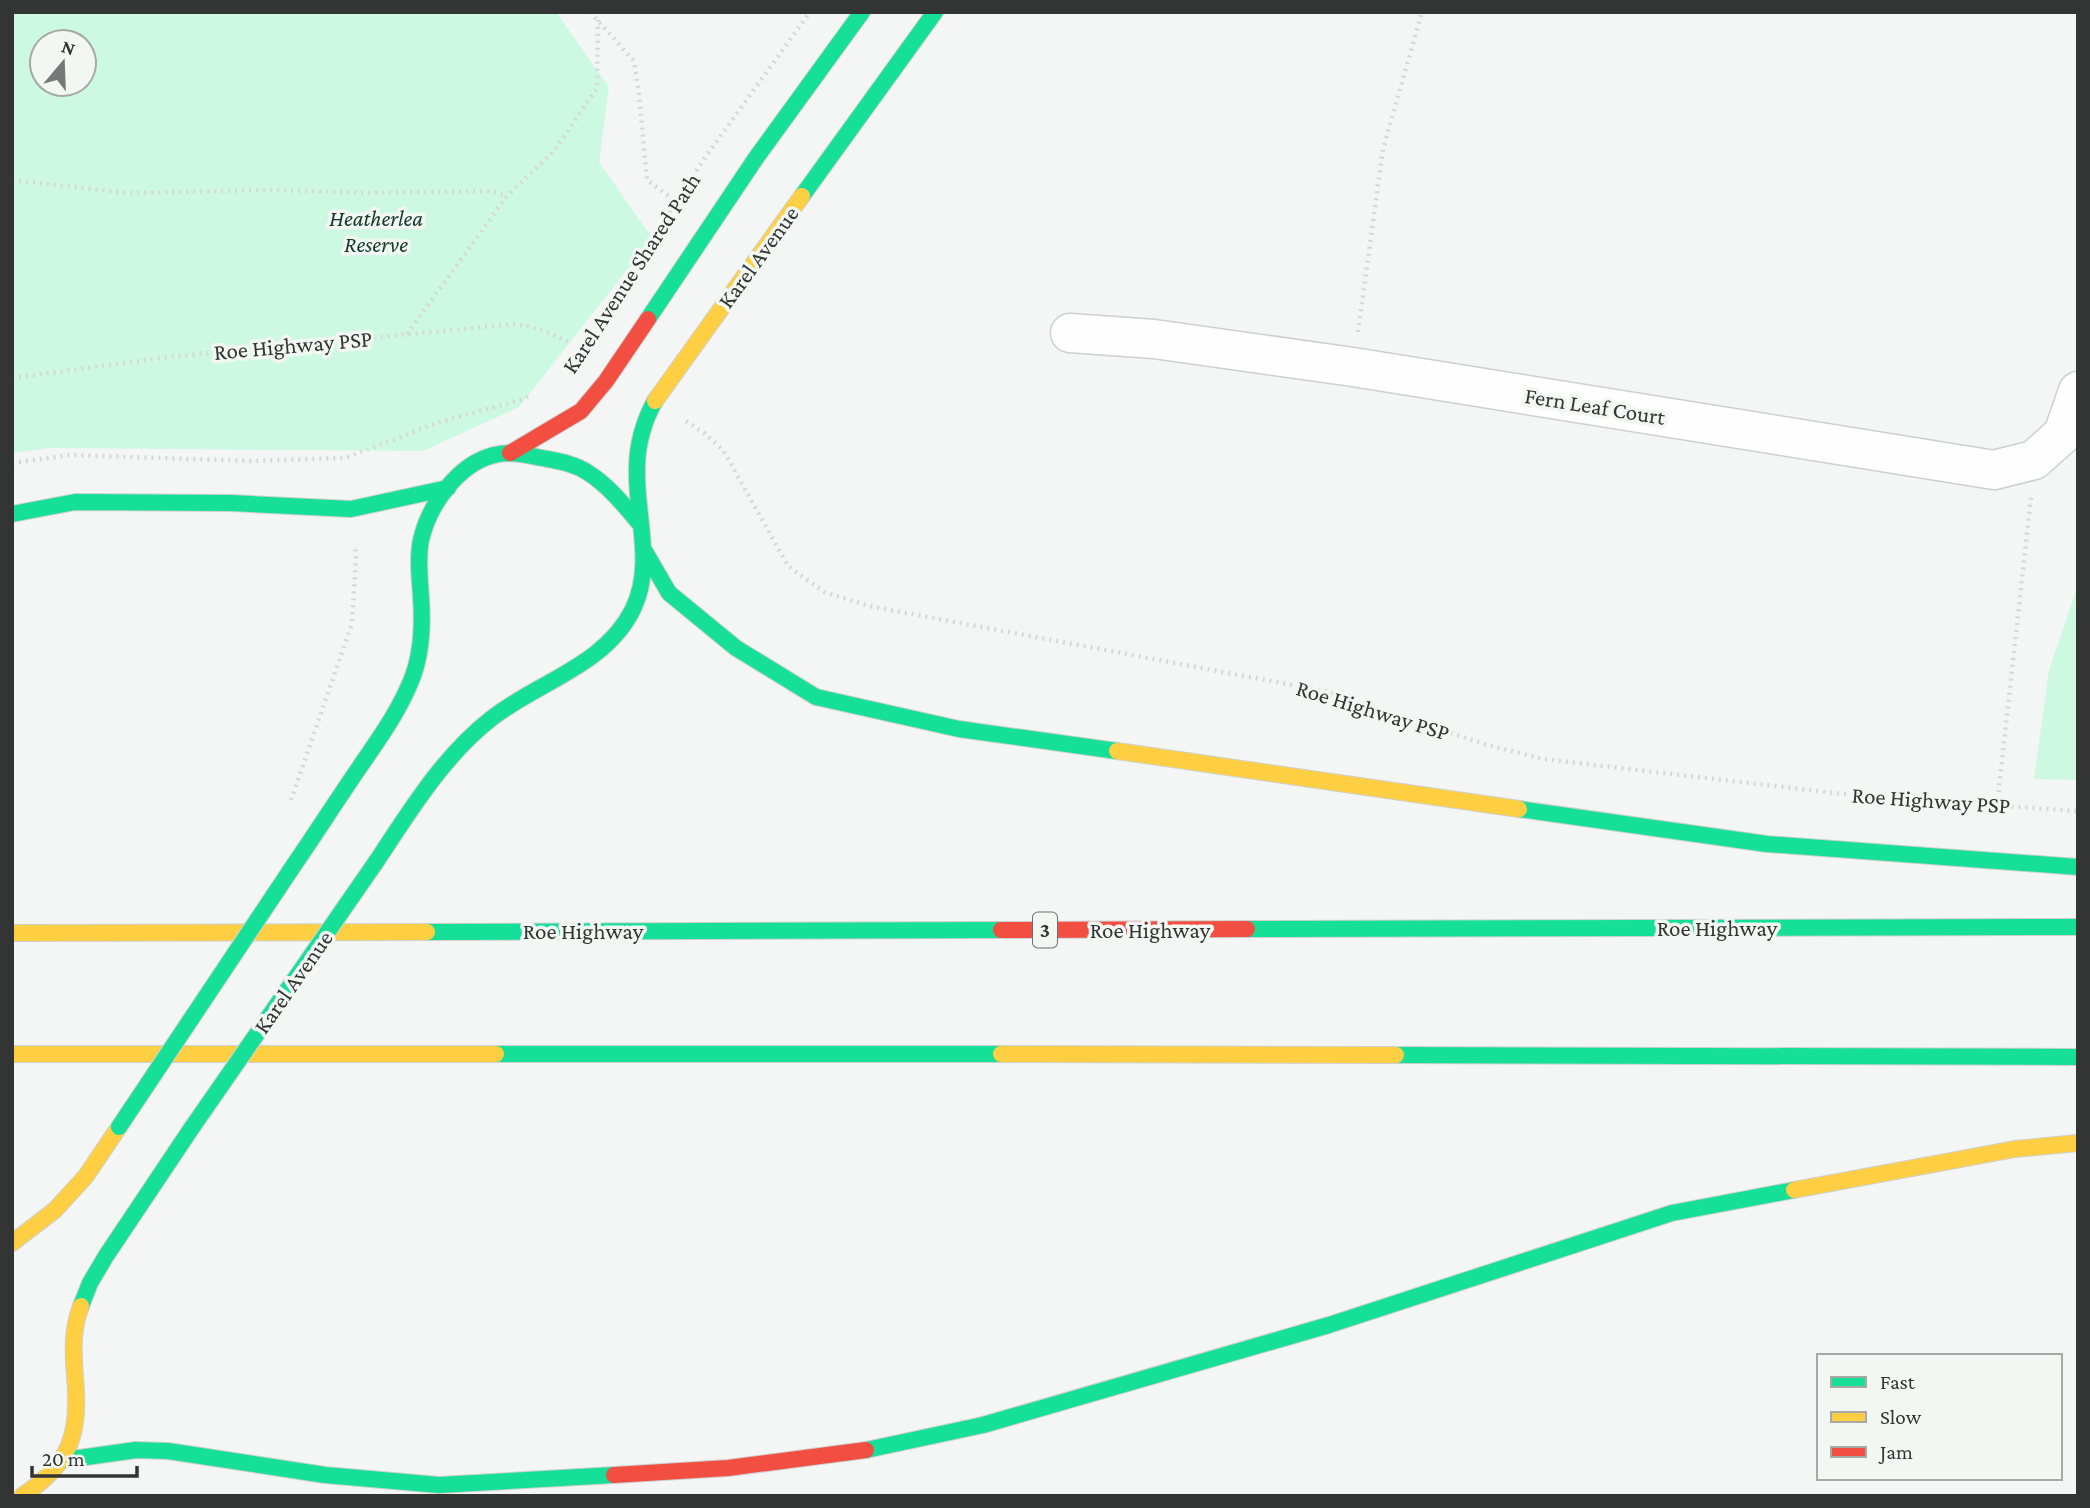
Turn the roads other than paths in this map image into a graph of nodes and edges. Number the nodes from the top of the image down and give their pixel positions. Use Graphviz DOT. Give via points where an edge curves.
graph roads {
  1 [pos="862,12"];
  2 [pos="935,12"];
  3 [pos="1070,333"];
  4 [pos="2078,391"];
  5 [pos="510,453"];
  6 [pos="448,488"];
  7 [pos="12,514"];
  8 [pos="640,524"];
  9 [pos="644,550"];
  10 [pos="2078,867"];
  11 [pos="2078,927"];
  12 [pos="12,933"];
  13 [pos="12,1054"];
  14 [pos="2078,1058"];
  15 [pos="2078,1143"];
  16 [pos="12,1243"];
  17 [pos="65,1460"];
  18 [pos="22,1496"];
  1 -- 5 [label="main road" via="756,158 606,381 580,411"];
  2 -- 8 [label="main road, Karel Avenue" via="649,413 637,464"];
  3 -- 4 [label="street, Fern Leaf Court" via="1154,339 1353,368 1994,470 2034,460 2063,434"];
  5 -- 6 [label="main road" via="473,465"];
  5 -- 8 [label="main road" via="559,460 585,471 615,495"];
  6 -- 7 [label="main road" via="351,509 75,502"];
  6 -- 16 [label="main road, bridge" via="422,535 418,664 391,720 86,1175 55,1210"];
  8 -- 9 [label="main road, Karel Avenue"];
  9 -- 10 [label="main road" via="669,593 736,648 816,697 959,729 1767,845"];
  9 -- 17 [label="main road, Karel Avenue, bridge" via="637,602 625,624 601,651 492,718 451,756 100,1263 75,1326 77,1414"];
  11 -- 12 [label="main road, Roe Highway / 3"];
  13 -- 14 [label="main road"];
  15 -- 17 [label="main road" via="2015,1149 1672,1213 1329,1325 983,1425 851,1453 728,1468 439,1485 325,1475 168,1451 136,1450"];
  17 -- 18 [label="main road"];
}
